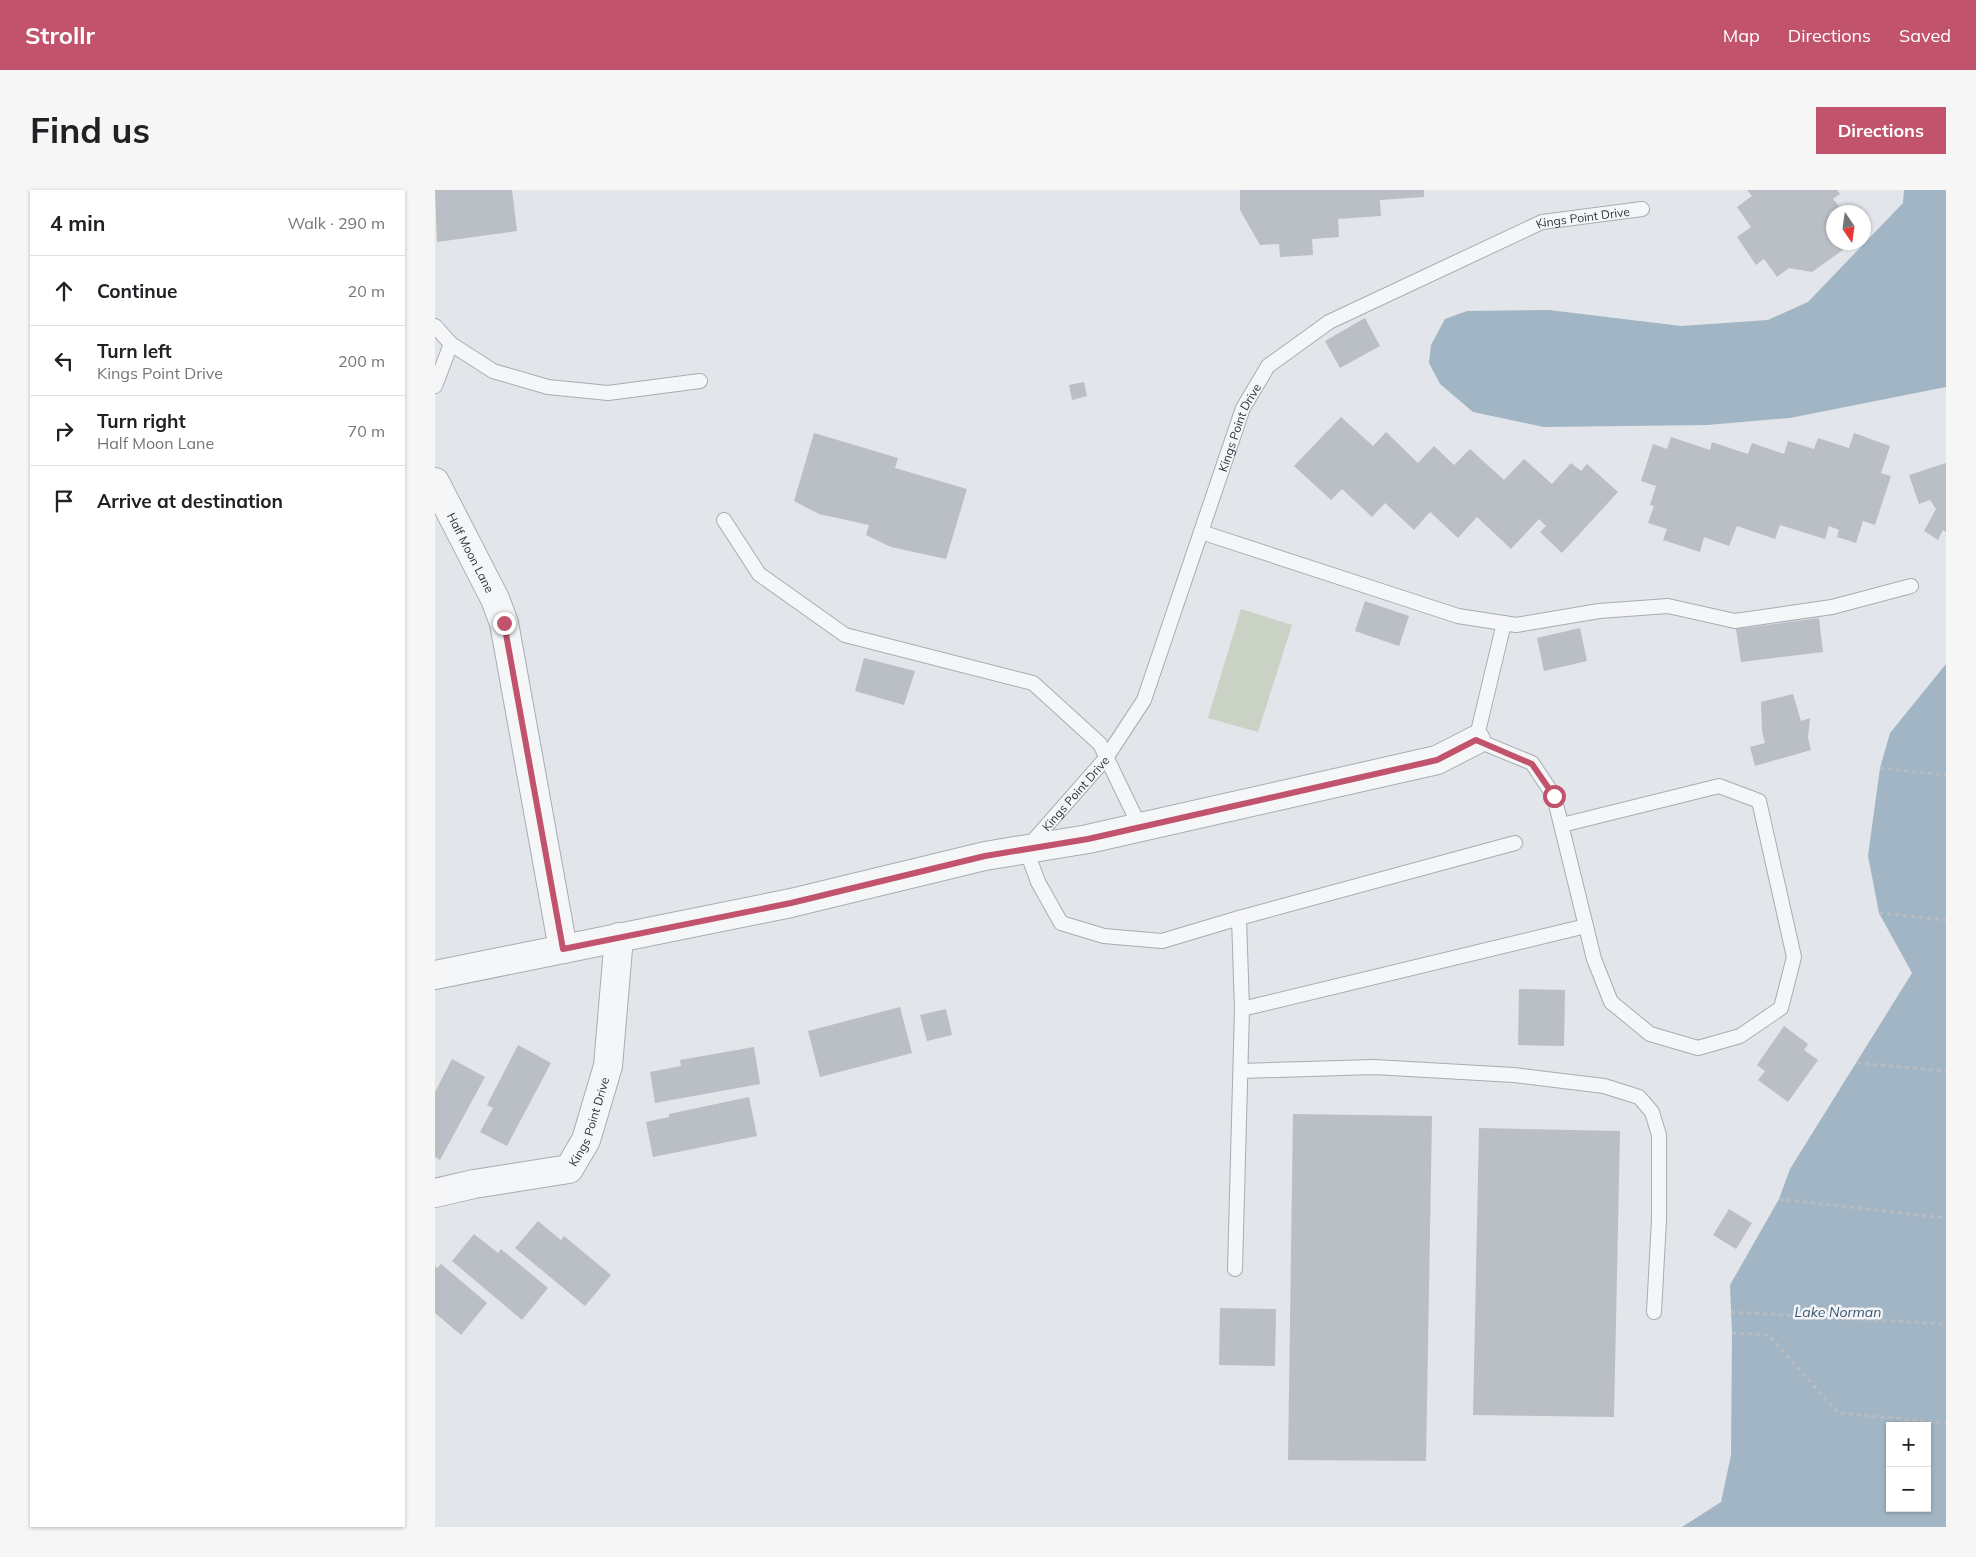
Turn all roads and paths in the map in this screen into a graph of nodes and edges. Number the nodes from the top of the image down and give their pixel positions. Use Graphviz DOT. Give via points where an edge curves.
graph roads {
  1 [pos="1642,209"];
  2 [pos="435,326"];
  3 [pos="451,344"];
  4 [pos="699,381"];
  5 [pos="435,386"];
  6 [pos="435,482"];
  7 [pos="724,520"];
  8 [pos="1201,532"];
  9 [pos="1911,586"];
  10 [pos="1504,623"];
  11 [pos="1476,740"];
  12 [pos="1107,758"];
  13 [pos="1880,768"];
  14 [pos="1946,776"];
  15 [pos="1561,825"];
  16 [pos="1139,827"];
  17 [pos="1515,843"];
  18 [pos="1026,849"];
  19 [pos="1879,913"];
  20 [pos="1239,918"];
  21 [pos="1946,920"];
  22 [pos="1586,926"];
  23 [pos="619,937"];
  24 [pos="563,949"];
  25 [pos="435,975"];
  26 [pos="1242,1009"];
  27 [pos="1857,1063"];
  28 [pos="1241,1071"];
  29 [pos="1946,1071"];
  30 [pos="435,1193"];
  31 [pos="1779,1199"];
  32 [pos="1946,1218"];
  33 [pos="1235,1268"];
  34 [pos="1654,1312"];
  35 [pos="1731,1312"];
  36 [pos="1946,1324"];
  37 [pos="1732,1333"];
  38 [pos="1946,1424"];
  1 -- 8 [label="lane, Kings Point Drive" via="1542,222 1329,322 1268,366 1243,408"];
  2 -- 3 [label="lane"];
  3 -- 4 [label="lane" via="493,371 548,387 607,393"];
  3 -- 5 [label="lane"];
  6 -- 24 [label="street, Half Moon Lane" via="504,623"];
  7 -- 12 [label="lane" via="759,574 845,635 1033,683 1100,744"];
  8 -- 10 [label="lane" via="1458,616"];
  8 -- 12 [label="lane, Kings Point Drive" via="1144,700"];
  9 -- 10 [label="lane" via="1832,607 1735,621 1668,606 1599,611 1516,625"];
  10 -- 11 [label="lane"];
  11 -- 15 [label="lane" via="1532,764 1554,796"];
  11 -- 16 [label="street, Kings Point Drive" via="1437,760"];
  12 -- 16 [label="lane"];
  12 -- 18 [label="lane, Kings Point Drive"];
  13 -- 14 [label="path"];
  15 -- 22 [label="lane"];
  15 -- 22 [label="lane" via="1719,786 1759,801 1794,956 1781,1008 1740,1036 1698,1048 1650,1034 1611,1002 1594,959"];
  16 -- 18 [label="street, Kings Point Drive"];
  17 -- 20 [label="lane"];
  18 -- 20 [label="lane" via="1038,882 1061,923 1104,936 1162,941"];
  18 -- 23 [label="street, Kings Point Drive" via="791,903"];
  19 -- 21 [label="path"];
  20 -- 26 [label="lane"];
  22 -- 26 [label="lane"];
  23 -- 24 [label="street, Kings Point Drive"];
  23 -- 30 [label="street, Kings Point Drive" via="608,1066 586,1140 569,1169"];
  24 -- 25 [label="street, Kings Point Drive"];
  26 -- 28 [label="lane"];
  27 -- 29 [label="path"];
  28 -- 33 [label="lane"];
  28 -- 34 [label="lane" via="1374,1067 1515,1075 1603,1086 1639,1097 1653,1112 1659,1135"];
  31 -- 32 [label="path"];
  35 -- 36 [label="path"];
  37 -- 38 [label="path" via="1769,1335 1838,1413"];
}
